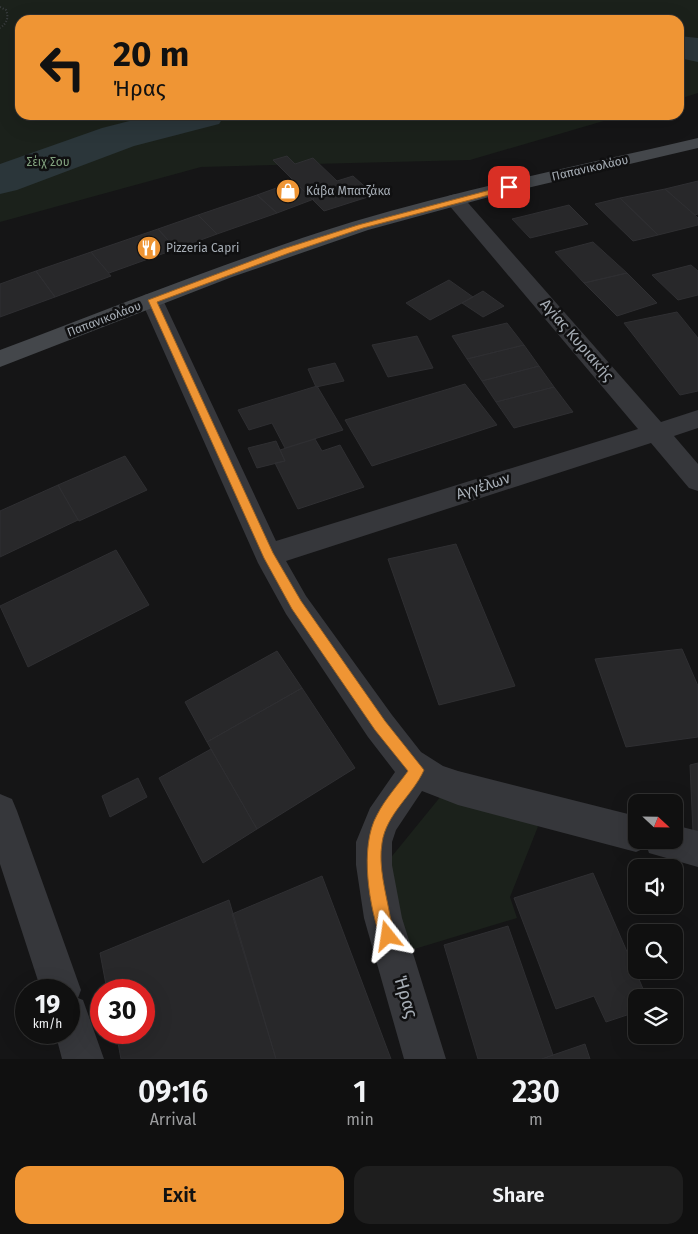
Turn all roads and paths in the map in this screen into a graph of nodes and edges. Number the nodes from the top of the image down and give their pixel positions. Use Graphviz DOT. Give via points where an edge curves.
graph roads {
  1 [pos="0,7"];
  2 [pos="0,28"];
  3 [pos="698,143"];
  4 [pos="455,200"];
  5 [pos="152,300"];
  6 [pos="0,359"];
  7 [pos="698,420"];
  8 [pos="657,431"];
  9 [pos="698,481"];
  10 [pos="268,555"];
  11 [pos="417,770"];
  12 [pos="0,811"];
  13 [pos="628,832"];
  14 [pos="683,845"];
  15 [pos="698,849"];
  16 [pos="57,979"];
  17 [pos="78,1044"];
  18 [pos="83,1059"];
  19 [pos="425,1059"];
  1 -- 2 [label="path" via="8,16"];
  3 -- 4 [label="main road, Παπανικολάου"];
  4 -- 5 [label="main road, Παπανικολάου" via="286,251"];
  4 -- 8 [label="street, Αγίας Κυριακής"];
  5 -- 6 [label="main road, Παπανικολάου"];
  5 -- 10 [label="street"];
  7 -- 8 [label="street, Αγγέλων"];
  8 -- 9 [label="street, Αγίας Κυριακής"];
  8 -- 10 [label="street, Αγγέλων"];
  10 -- 11 [label="street" via="296,605 380,726"];
  11 -- 13 [label="street" via="458,788"];
  11 -- 19 [label="street, Ήρας" via="382,820 374,842 374,865 383,918"];
  12 -- 16 [label="street"];
  14 -- 15 [label="street"];
  17 -- 18 [label="street"];
}
